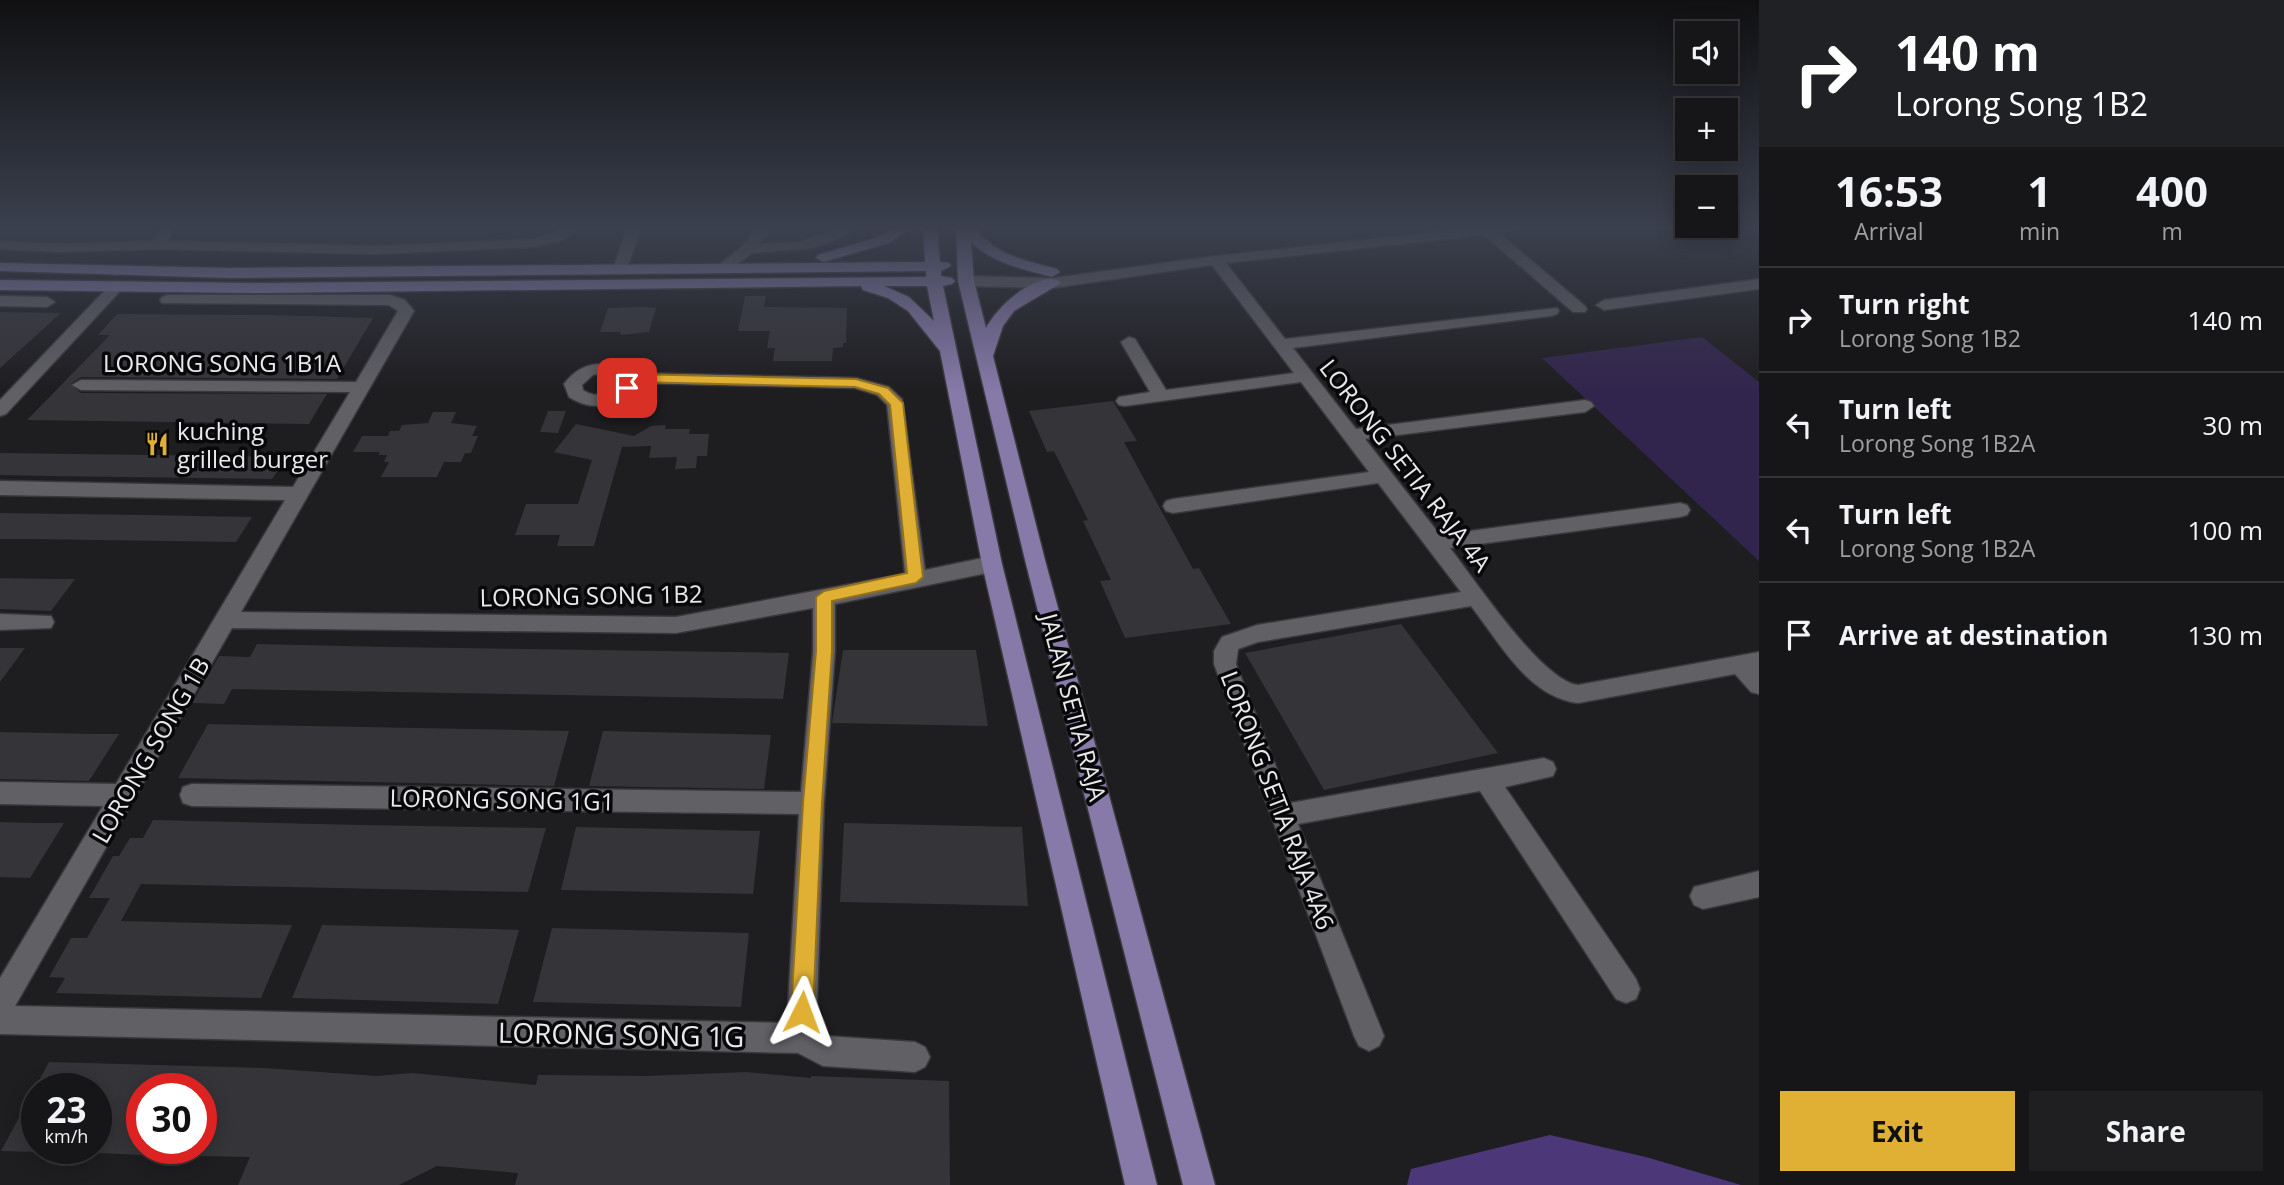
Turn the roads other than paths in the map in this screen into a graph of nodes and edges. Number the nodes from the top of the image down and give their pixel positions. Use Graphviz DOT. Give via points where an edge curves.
graph roads {
  1 [pos="119,283"];
  2 [pos="631,283"];
  3 [pos="839,283"];
  4 [pos="935,283"];
  5 [pos="967,283"];
  6 [pos="1042,283"];
  7 [pos="1234,283"];
  8 [pos="1549,283"];
  9 [pos="1759,284"];
  10 [pos="0,285"];
  11 [pos="117,286"];
  12 [pos="168,300"];
  13 [pos="0,302"];
  14 [pos="47,303"];
  15 [pos="1604,305"];
  16 [pos="1579,309"];
  17 [pos="1551,311"];
  18 [pos="1129,342"];
  19 [pos="1282,344"];
  20 [pos="986,356"];
  21 [pos="950,357"];
  22 [pos="1307,376"];
  23 [pos="629,378"];
  24 [pos="0,385"];
  25 [pos="24,385"];
  26 [pos="81,385"];
  27 [pos="363,387"];
  28 [pos="1160,395"];
  29 [pos="1125,401"];
  30 [pos="1585,406"];
  31 [pos="0,410"];
  32 [pos="1353,435"];
  33 [pos="1384,476"];
  34 [pos="0,488"];
  35 [pos="301,494"];
  36 [pos="1173,506"];
  37 [pos="1680,510"];
  38 [pos="1436,543"];
  39 [pos="992,564"];
  40 [pos="916,577"];
  41 [pos="824,597"];
  42 [pos="1477,597"];
  43 [pos="226,621"];
  44 [pos="0,622"];
  45 [pos="43,622"];
  46 [pos="1750,663"];
  47 [pos="1759,685"];
  48 [pos="1544,769"];
  49 [pos="1486,779"];
  50 [pos="0,793"];
  51 [pos="124,794"];
  52 [pos="192,795"];
  53 [pos="812,803"];
  54 [pos="1282,816"];
  55 [pos="1759,884"];
  56 [pos="1703,896"];
  57 [pos="1626,989"];
  58 [pos="0,1005"];
  59 [pos="0,1020"];
  60 [pos="1369,1036"];
  61 [pos="801,1038"];
  62 [pos="915,1057"];
  63 [pos="1141,1185"];
  64 [pos="1199,1185"];
  1 -- 11 [label="main road"];
  2 -- 11 [label="main road"];
  3 -- 21 [label="main road" via="876,288 919,310"];
  4 -- 21 [label="main road, JALAN SETIA RAJA"];
  5 -- 20 [label="main road, JALAN SETIA RAJA"];
  6 -- 20 [label="main road" via="1001,314 993,325"];
  7 -- 19 [label="street, LORONG SETIA RAJA 4A"];
  8 -- 16 [label="street"];
  9 -- 15 [label="street"];
  10 -- 11 [label="main road"];
  11 -- 25 [label="street"];
  12 -- 27 [label="street, LORONG SONG 1B" via="390,300 404,306 406,315"];
  13 -- 14 [label="street"];
  17 -- 19 [label="street"];
  18 -- 28 [label="street"];
  19 -- 22 [label="street, LORONG SETIA RAJA 4A"];
  20 -- 64 [label="main road, JALAN SETIA RAJA"];
  21 -- 39 [label="main road, JALAN SETIA RAJA"];
  22 -- 28 [label="street"];
  22 -- 32 [label="street, LORONG SETIA RAJA 4A"];
  23 -- 40 [label="street" via="856,383 883,391 896,403"];
  24 -- 25 [label="street"];
  25 -- 31 [label="street"];
  26 -- 27 [label="street, LORONG SONG 1B1A"];
  27 -- 35 [label="street, LORONG SONG 1B"];
  28 -- 29 [label="street"];
  30 -- 32 [label="street"];
  32 -- 33 [label="street, LORONG SETIA RAJA 4A"];
  33 -- 36 [label="street"];
  33 -- 38 [label="street, LORONG SETIA RAJA 4A"];
  34 -- 35 [label="street"];
  35 -- 43 [label="street, LORONG SONG 1B"];
  37 -- 38 [label="street"];
  38 -- 42 [label="street, LORONG SETIA RAJA 4A"];
  39 -- 40 [label="street, LORONG SONG 1B2"];
  39 -- 63 [label="main road, JALAN SETIA RAJA"];
  40 -- 41 [label="street, LORONG SONG 1B2"];
  41 -- 43 [label="street, LORONG SONG 1B2" via="676,625"];
  41 -- 53 [label="street"];
  42 -- 46 [label="street, LORONG SETIA RAJA 4A" via="1522,656 1564,693"];
  42 -- 54 [label="street, LORONG SETIA RAJA 4A6" via="1257,634 1230,643 1225,664"];
  43 -- 51 [label="street, LORONG SONG 1B"];
  44 -- 45 [label="street"];
  46 -- 47 [label="street"];
  48 -- 49 [label="street"];
  49 -- 54 [label="street"];
  49 -- 57 [label="street"];
  50 -- 51 [label="street"];
  51 -- 58 [label="street, LORONG SONG 1B"];
  52 -- 53 [label="street, LORONG SONG 1G1"];
  53 -- 61 [label="street"];
  54 -- 60 [label="street, LORONG SETIA RAJA 4A6"];
  55 -- 56 [label="street"];
  59 -- 61 [label="street, LORONG SONG 1G"];
  61 -- 62 [label="street" via="823,1051"];
}
